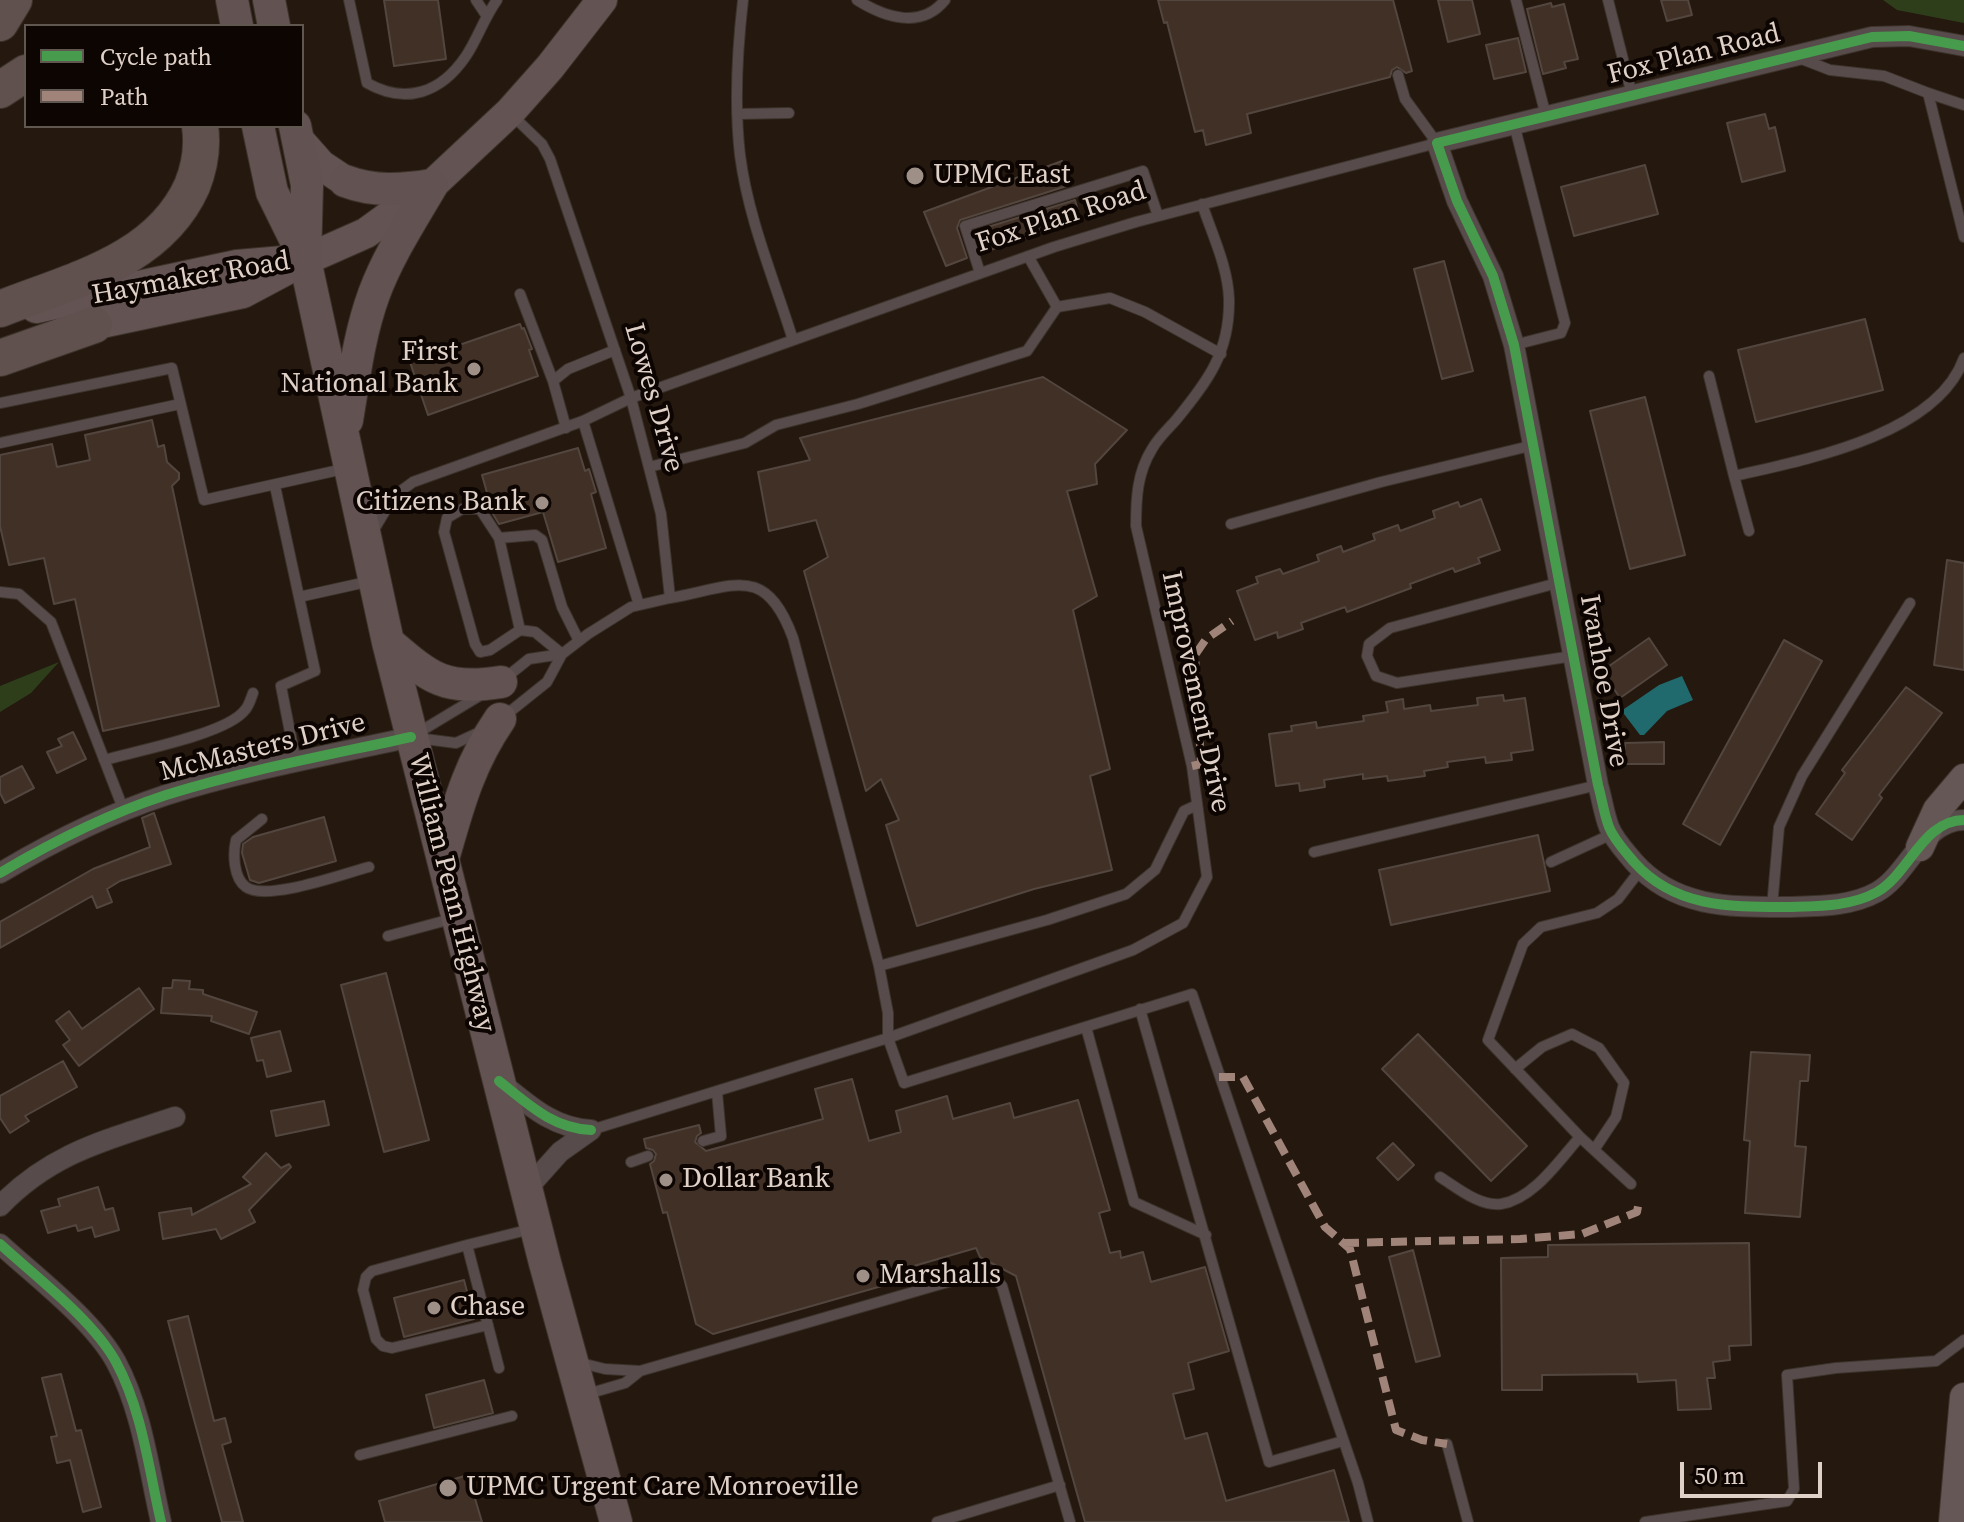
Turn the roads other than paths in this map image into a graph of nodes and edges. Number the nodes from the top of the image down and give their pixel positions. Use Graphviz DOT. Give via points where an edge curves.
graph roads {
  1 [pos="14,0"];
  2 [pos="232,0"];
  3 [pos="269,0"];
  4 [pos="349,0"];
  5 [pos="476,0"];
  6 [pos="497,0"];
  7 [pos="602,0"];
  8 [pos="743,0"];
  9 [pos="945,0"];
  10 [pos="1516,0"];
  11 [pos="1608,0"];
  12 [pos="863,1"];
  13 [pos="486,15"];
  14 [pos="0,23"];
  15 [pos="237,24"];
  16 [pos="274,24"];
  17 [pos="1964,46"];
  18 [pos="1793,56"];
  19 [pos="24,74"];
  20 [pos="1398,75"];
  21 [pos="0,90"];
  22 [pos="1928,93"];
  23 [pos="1632,95"];
  24 [pos="1964,105"];
  25 [pos="510,112"];
  26 [pos="789,113"];
  27 [pos="737,114"];
  28 [pos="1546,116"];
  29 [pos="1514,124"];
  30 [pos="200,128"];
  31 [pos="258,128"];
  32 [pos="297,133"];
  33 [pos="1437,143"];
  34 [pos="345,181"];
  35 [pos="432,185"];
  36 [pos="1202,204"];
  37 [pos="1158,216"];
  38 [pos="1964,237"];
  39 [pos="1028,256"];
  40 [pos="305,260"];
  41 [pos="980,273"];
  42 [pos="520,294"];
  43 [pos="1057,307"];
  44 [pos="0,309"];
  45 [pos="0,317"];
  46 [pos="94,325"];
  47 [pos="793,340"];
  48 [pos="0,344"];
  49 [pos="1514,345"];
  50 [pos="615,350"];
  51 [pos="1221,354"];
  52 [pos="0,358"];
  53 [pos="1964,358"];
  54 [pos="1709,376"];
  55 [pos="553,381"];
  56 [pos="631,398"];
  57 [pos="0,403"];
  58 [pos="180,404"];
  59 [pos="583,421"];
  60 [pos="566,428"];
  61 [pos="0,443"];
  62 [pos="1534,445"];
  63 [pos="347,454"];
  64 [pos="649,467"];
  65 [pos="1734,476"];
  66 [pos="275,486"];
  67 [pos="1231,524"];
  68 [pos="1749,531"];
  69 [pos="499,538"];
  70 [pos="366,544"];
  71 [pos="375,580"];
  72 [pos="1561,582"];
  73 [pos="0,592"];
  74 [pos="299,597"];
  75 [pos="670,598"];
  76 [pos="1910,603"];
  77 [pos="639,605"];
  78 [pos="520,630"];
  79 [pos="579,641"];
  80 [pos="388,642"];
  81 [pos="562,654"];
  82 [pos="1573,656"];
  83 [pos="501,682"];
  84 [pos="253,693"];
  85 [pos="500,719"];
  86 [pos="411,737"];
  87 [pos="104,760"];
  88 [pos="296,763"];
  89 [pos="1964,778"];
  90 [pos="1598,785"];
  91 [pos="1197,805"];
  92 [pos="124,811"];
  93 [pos="262,819"];
  94 [pos="1964,820"];
  95 [pos="1612,834"];
  96 [pos="1920,847"];
  97 [pos="1314,852"];
  98 [pos="443,862"];
  99 [pos="1551,862"];
  100 [pos="369,867"];
  101 [pos="1641,869"];
  102 [pos="0,873"];
  103 [pos="1772,907"];
  104 [pos="457,918"];
  105 [pos="388,936"];
  106 [pos="879,966"];
  107 [pos="1140,1009"];
  108 [pos="1086,1027"];
  109 [pos="888,1038"];
  110 [pos="1515,1069"];
  111 [pos="499,1081"];
  112 [pos="717,1092"];
  113 [pos="175,1117"];
  114 [pos="591,1130"];
  115 [pos="1580,1137"];
  116 [pos="703,1141"];
  117 [pos="1594,1150"];
  118 [pos="648,1156"];
  119 [pos="631,1162"];
  120 [pos="1440,1177"];
  121 [pos="1631,1184"];
  122 [pos="526,1190"];
  123 [pos="0,1206"];
  124 [pos="536,1227"];
  125 [pos="1206,1235"];
  126 [pos="0,1244"];
  127 [pos="467,1245"];
  128 [pos="488,1325"];
  129 [pos="1964,1340"];
  130 [pos="571,1360"];
  131 [pos="499,1368"];
  132 [pos="640,1371"];
  133 [pos="581,1396"];
  134 [pos="1964,1397"];
  135 [pos="512,1416"];
  136 [pos="1343,1441"];
  137 [pos="1447,1444"];
  138 [pos="360,1455"];
  139 [pos="1060,1485"];
  140 [pos="1950,1521"];
  141 [pos="161,1522"];
  142 [pos="616,1522"];
  143 [pos="937,1522"];
  144 [pos="1070,1522"];
  145 [pos="1368,1522"];
  146 [pos="1468,1522"];
  147 [pos="1645,1522"];
  1 -- 14 [label="highway"];
  2 -- 15 [label="highway"];
  3 -- 16 [label="highway"];
  4 -- 13 [label="lane" via="367,83 386,93 412,95 444,81 466,55"];
  5 -- 13 [label="lane"];
  6 -- 13 [label="lane"];
  7 -- 25 [label="main road"];
  8 -- 27 [label="lane"];
  9 -- 12 [label="lane" via="926,14 897,19 877,13"];
  10 -- 28 [label="lane"];
  11 -- 23 [label="lane"];
  17 -- 18 [label="street, Fox Plan Road" via="1890,35"];
  18 -- 22 [label="lane" via="1830,70 1884,76"];
  18 -- 23 [label="street, Fox Plan Road"];
  19 -- 21 [label="highway"];
  20 -- 33 [label="lane" via="1405,99"];
  22 -- 24 [label="lane"];
  22 -- 38 [label="lane"];
  23 -- 28 [label="street, Fox Plan Road"];
  25 -- 35 [label="main road"];
  25 -- 50 [label="lane, Lowes Drive" via="550,159"];
  26 -- 27 [label="lane"];
  27 -- 47 [label="lane" via="746,188"];
  28 -- 29 [label="street, Fox Plan Road"];
  29 -- 33 [label="street, Fox Plan Road"];
  29 -- 49 [label="lane" via="1565,323 1561,333"];
  30 -- 44 [label="highway" via="194,182 160,233 116,262"];
  31 -- 40 [label="highway, William Penn Highway" via="272,192"];
  32 -- 34 [label="main road" via="321,165"];
  32 -- 40 [label="highway, William Penn Highway" via="307,185"];
  33 -- 36 [label="lane, Fox Plan Road"];
  33 -- 49 [label="street, Ivanhoe Drive" via="1457,201 1493,276"];
  34 -- 35 [label="highway" via="388,190"];
  35 -- 40 [label="main road" via="366,233"];
  35 -- 63 [label="highway" via="370,304 359,342"];
  36 -- 37 [label="lane, Fox Plan Road"];
  36 -- 51 [label="lane, Improvement Drive" via="1229,297"];
  37 -- 39 [label="lane, Fox Plan Road"];
  37 -- 41 [label="lane" via="1143,171 965,226"];
  39 -- 41 [label="lane, Fox Plan Road"];
  39 -- 43 [label="lane"];
  40 -- 45 [label="main road, Haymaker Road" via="237,265"];
  40 -- 46 [label="main road, Haymaker Road" via="243,293"];
  40 -- 63 [label="highway, William Penn Highway"];
  41 -- 47 [label="lane, Fox Plan Road"];
  42 -- 55 [label="lane"];
  43 -- 51 [label="lane" via="1110,298"];
  43 -- 64 [label="lane" via="1027,351 776,425 745,443"];
  46 -- 48 [label="main road, Haymaker Road"];
  46 -- 52 [label="highway"];
  47 -- 56 [label="lane, Fox Plan Road"];
  49 -- 62 [label="street, Ivanhoe Drive"];
  50 -- 55 [label="lane" via="568,369"];
  50 -- 56 [label="lane, Lowes Drive"];
  51 -- 91 [label="lane, Improvement Drive" via="1153,448 1136,495 1140,552"];
  53 -- 65 [label="lane" via="1957,377 1931,404 1902,423 1855,444"];
  54 -- 65 [label="lane"];
  55 -- 60 [label="lane"];
  56 -- 59 [label="lane, Fox Plan Road"];
  56 -- 64 [label="lane, Lowes Drive"];
  57 -- 58 [label="lane" via="172,368"];
  58 -- 61 [label="lane"];
  58 -- 66 [label="lane" via="204,500"];
  59 -- 60 [label="lane, Fox Plan Road"];
  59 -- 77 [label="lane"];
  60 -- 70 [label="lane, Fox Plan Road" via="406,486 388,503"];
  62 -- 67 [label="lane"];
  62 -- 72 [label="street, Ivanhoe Drive"];
  63 -- 66 [label="lane"];
  63 -- 70 [label="highway, William Penn Highway"];
  64 -- 75 [label="lane, Lowes Drive" via="663,527"];
  65 -- 68 [label="lane"];
  66 -- 74 [label="lane"];
  69 -- 78 [label="lane"];
  69 -- 78 [label="lane" via="480,509 462,509 447,518 444,532 480,652"];
  69 -- 79 [label="lane" via="535,535 542,540 562,607"];
  70 -- 71 [label="highway, William Penn Highway"];
  71 -- 74 [label="lane"];
  71 -- 80 [label="highway, William Penn Highway"];
  72 -- 82 [label="street, Ivanhoe Drive"];
  72 -- 82 [label="lane" via="1390,628 1369,644 1367,656 1376,676 1397,683"];
  73 -- 87 [label="lane" via="19,594 51,622"];
  74 -- 88 [label="lane" via="315,671 281,686"];
  75 -- 77 [label="lane"];
  75 -- 106 [label="lane" via="751,585 771,597 786,619"];
  76 -- 103 [label="lane" via="1802,776 1784,815"];
  77 -- 79 [label="lane"];
  78 -- 81 [label="lane" via="535,632"];
  79 -- 81 [label="lane"];
  80 -- 83 [label="highway" via="446,683"];
  80 -- 86 [label="highway, William Penn Highway"];
  81 -- 83 [label="lane" via="529,659"];
  81 -- 85 [label="lane" via="547,682"];
  82 -- 90 [label="street, Ivanhoe Drive"];
  83 -- 86 [label="lane"];
  84 -- 87 [label="lane" via="245,711 225,724"];
  85 -- 86 [label="lane" via="456,743"];
  85 -- 98 [label="highway" via="469,773"];
  86 -- 88 [label="street, McMasters Drive"];
  86 -- 98 [label="highway, William Penn Highway"];
  87 -- 92 [label="lane"];
  88 -- 92 [label="street, McMasters Drive" via="201,785"];
  89 -- 96 [label="main road" via="1937,810"];
  90 -- 95 [label="street, Ivanhoe Drive"];
  90 -- 97 [label="lane"];
  91 -- 106 [label="lane" via="1184,811 1155,870 1126,894"];
  91 -- 109 [label="lane, Improvement Drive" via="1207,877 1183,923 1133,950"];
  92 -- 102 [label="street, McMasters Drive"];
  93 -- 100 [label="lane" via="236,840 233,853 246,888 282,890"];
  94 -- 96 [label="street, Ivanhoe Drive" via="1939,827"];
  95 -- 99 [label="lane"];
  95 -- 101 [label="street, Ivanhoe Drive"];
  96 -- 103 [label="street, Ivanhoe Drive" via="1893,880 1865,898 1824,906"];
  98 -- 104 [label="highway, William Penn Highway"];
  101 -- 103 [label="street, Ivanhoe Drive" via="1699,903"];
  101 -- 110 [label="lane" via="1618,899 1597,913 1541,927 1523,944 1488,1040"];
  104 -- 105 [label="lane"];
  104 -- 111 [label="highway, William Penn Highway"];
  106 -- 109 [label="lane"];
  107 -- 108 [label="lane"];
  107 -- 125 [label="lane"];
  107 -- 136 [label="lane" via="1192,994"];
  108 -- 109 [label="lane" via="904,1083"];
  108 -- 125 [label="lane" via="1134,1202"];
  109 -- 112 [label="lane, Improvement Drive"];
  110 -- 115 [label="lane"];
  110 -- 117 [label="lane" via="1542,1047 1572,1034 1599,1048 1624,1083 1616,1117"];
  111 -- 114 [label="street" via="549,1120"];
  111 -- 122 [label="highway, William Penn Highway"];
  112 -- 114 [label="lane, Improvement Drive"];
  112 -- 116 [label="lane" via="721,1136"];
  113 -- 123 [label="street" via="76,1150 21,1184"];
  114 -- 122 [label="street" via="560,1152"];
  115 -- 117 [label="lane"];
  115 -- 120 [label="lane" via="1534,1189 1500,1205 1472,1198"];
  117 -- 121 [label="lane"];
  118 -- 119 [label="lane"];
  122 -- 124 [label="highway, William Penn Highway"];
  124 -- 127 [label="lane"];
  124 -- 130 [label="highway, William Penn Highway"];
  125 -- 136 [label="lane" via="1269,1462"];
  126 -- 141 [label="street" via="89,1326 116,1361 133,1404"];
  127 -- 128 [label="lane"];
  127 -- 128 [label="lane" via="372,1271 363,1290 376,1339 383,1346"];
  128 -- 131 [label="lane"];
  129 -- 147 [label="lane" via="1936,1361 1787,1375 1794,1489 1787,1501"];
  130 -- 132 [label="lane"];
  130 -- 133 [label="highway, William Penn Highway"];
  132 -- 133 [label="lane" via="625,1383"];
  132 -- 139 [label="lane" via="987,1274 1002,1286"];
  133 -- 142 [label="highway, William Penn Highway"];
  134 -- 140 [label="main road"];
  135 -- 138 [label="lane"];
  136 -- 145 [label="lane"];
  137 -- 146 [label="lane"];
  139 -- 143 [label="lane"];
  139 -- 144 [label="lane"];
}
